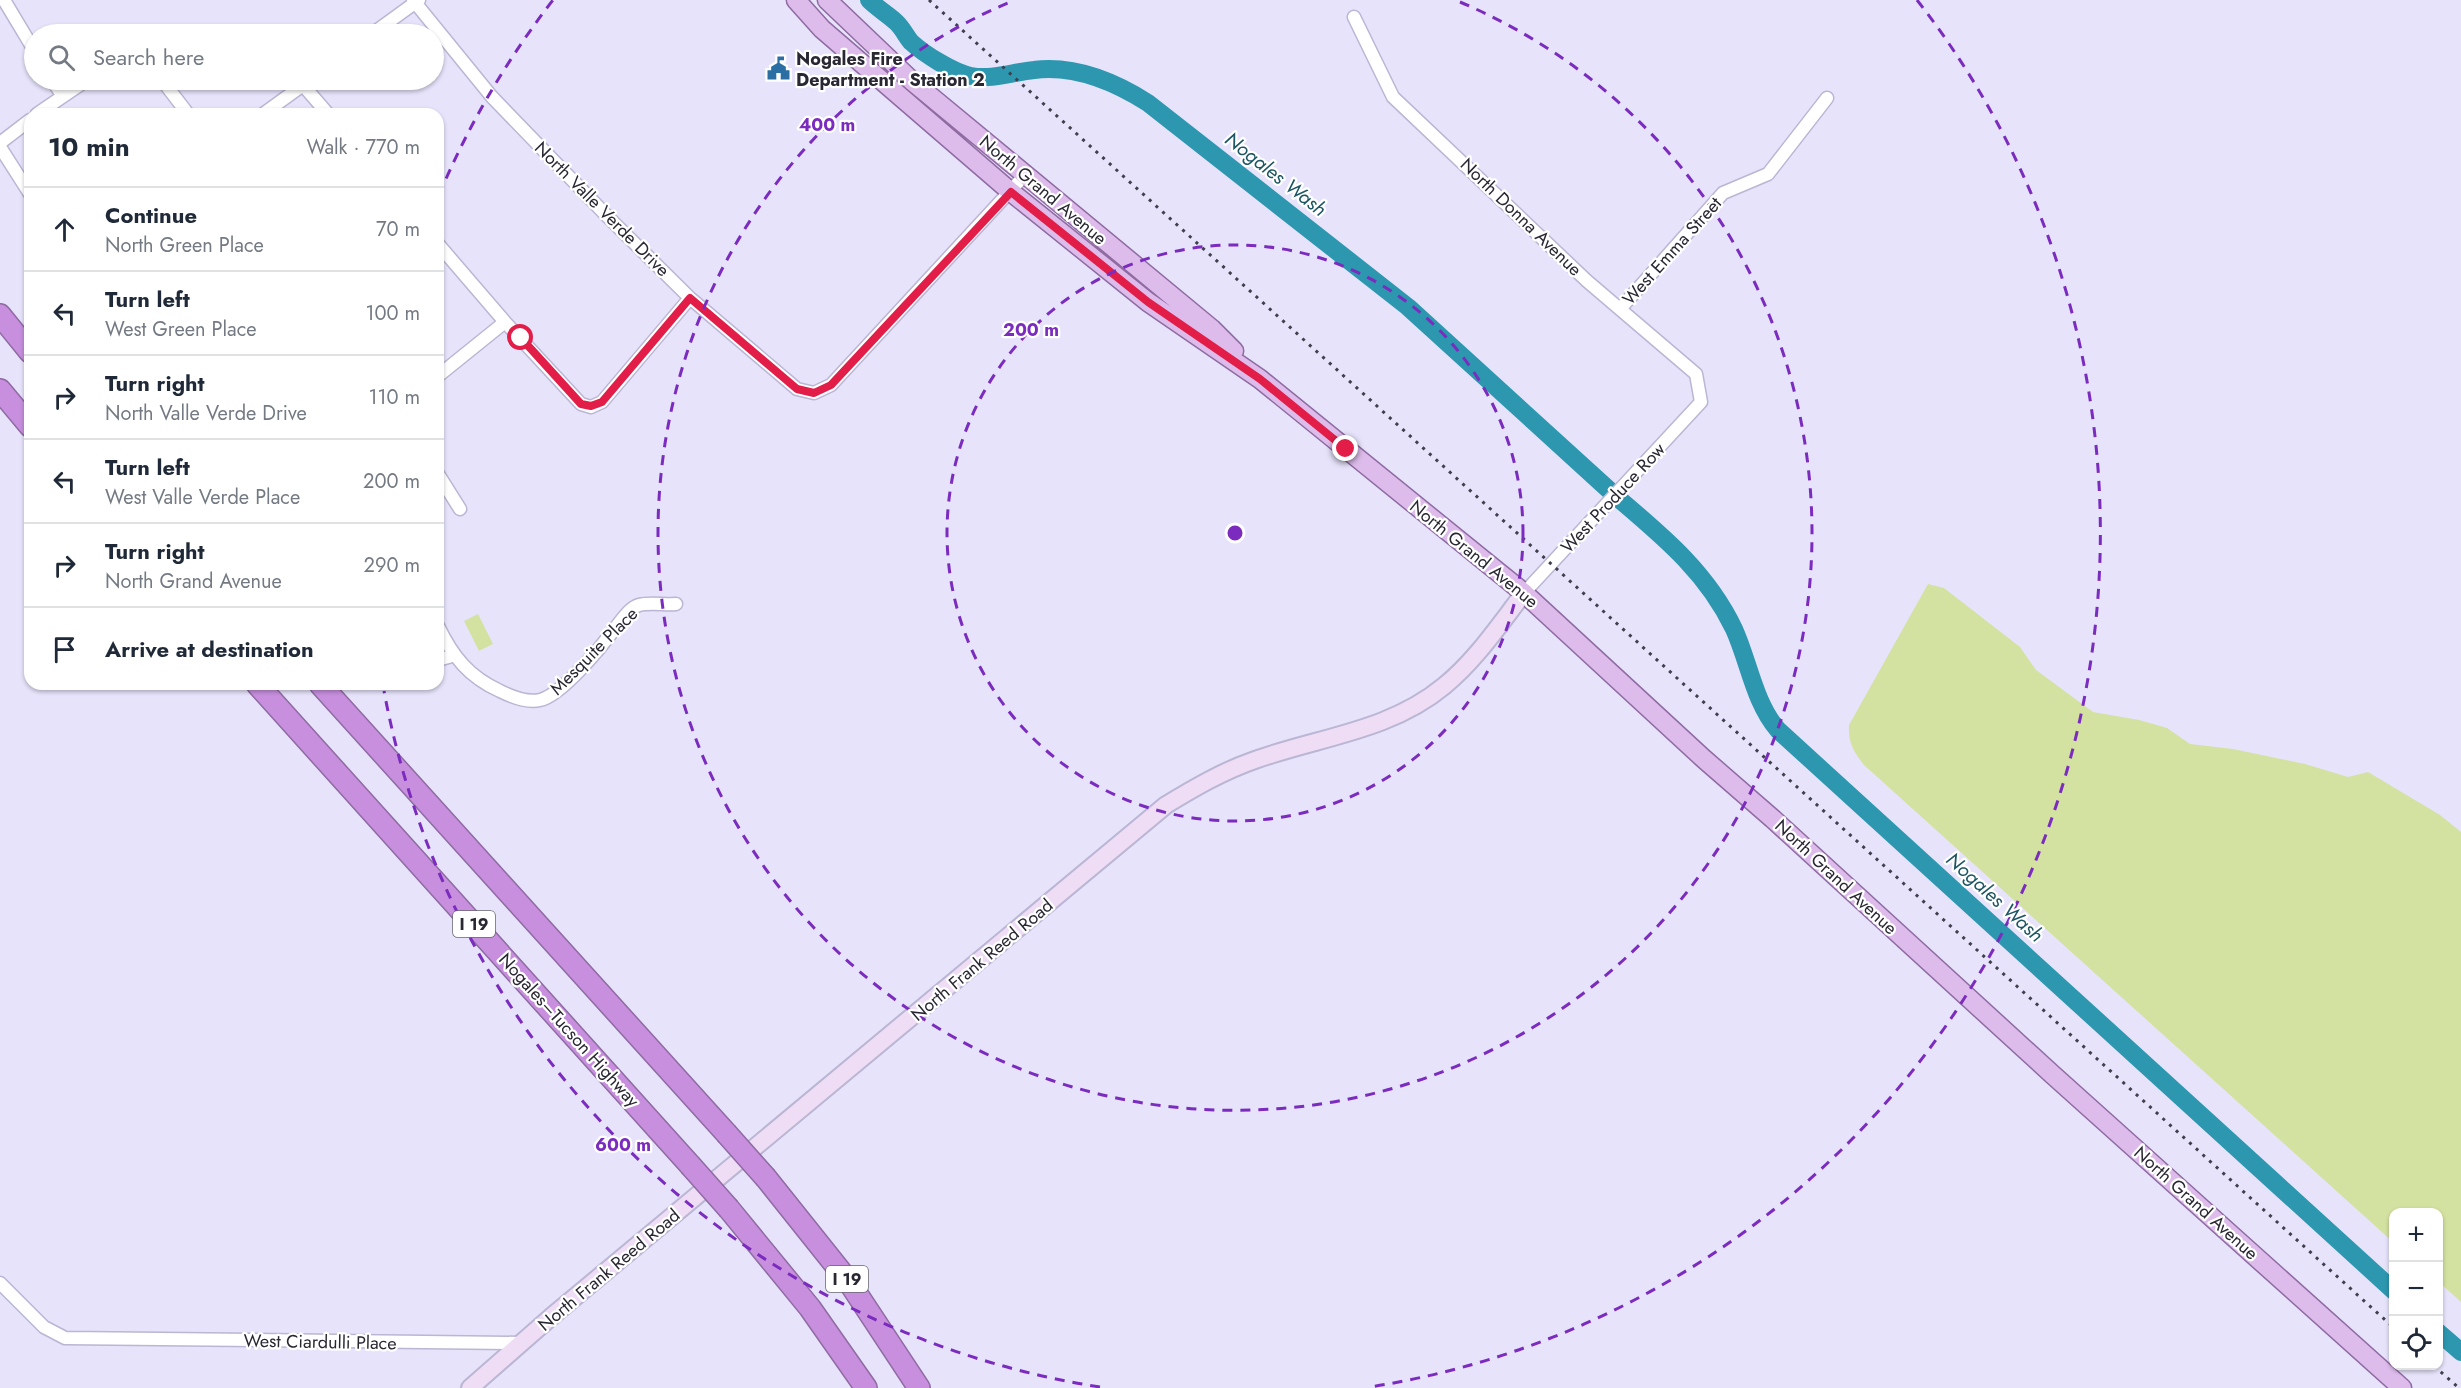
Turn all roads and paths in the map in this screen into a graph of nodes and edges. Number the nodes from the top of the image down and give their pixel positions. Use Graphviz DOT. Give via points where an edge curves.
graph roads {
  1 [pos="4,0"];
  2 [pos="796,0"];
  3 [pos="827,0"];
  4 [pos="416,1"];
  5 [pos="1354,17"];
  6 [pos="385,24"];
  7 [pos="434,24"];
  8 [pos="24,33"];
  9 [pos="444,36"];
  10 [pos="59,90"];
  11 [pos="70,90"];
  12 [pos="170,90"];
  13 [pos="295,90"];
  14 [pos="312,90"];
  15 [pos="62,95"];
  16 [pos="1827,98"];
  17 [pos="45,108"];
  18 [pos="183,108"];
  19 [pos="271,108"];
  20 [pos="324,108"];
  21 [pos="24,125"];
  22 [pos="0,145"];
  23 [pos="1025,175"];
  24 [pos="24,184"];
  25 [pos="1011,192"];
  26 [pos="444,251"];
  27 [pos="690,298"];
  28 [pos="1620,309"];
  29 [pos="0,315"];
  30 [pos="505,322"];
  31 [pos="24,345"];
  32 [pos="444,371"];
  33 [pos="1260,379"];
  34 [pos="0,390"];
  35 [pos="1701,402"];
  36 [pos="24,419"];
  37 [pos="444,484"];
  38 [pos="460,509"];
  39 [pos="1524,593"];
  40 [pos="676,604"];
  41 [pos="444,636"];
  42 [pos="455,655"];
  43 [pos="444,658"];
  44 [pos="262,690"];
  45 [pos="325,690"];
  46 [pos="0,1283"];
  47 [pos="521,1343"];
  48 [pos="470,1388"];
  49 [pos="866,1388"];
  50 [pos="918,1388"];
  51 [pos="2402,1388"];
  1 -- 8 [label="street"];
  2 -- 25 [label="main road, North Grand Avenue" via="822,28"];
  3 -- 23 [label="main road, North Grand Avenue" via="912,81"];
  4 -- 6 [label="street"];
  4 -- 7 [label="street, North Valle Verde Drive"];
  5 -- 28 [label="street, North Donna Avenue" via="1393,97"];
  9 -- 27 [label="street, North Valle Verde Drive" via="492,97"];
  10 -- 15 [label="street"];
  11 -- 15 [label="street"];
  12 -- 18 [label="street"];
  13 -- 19 [label="street"];
  14 -- 20 [label="street"];
  15 -- 17 [label="street"];
  16 -- 28 [label="street, West Emma Street" via="1768,174 1723,193"];
  21 -- 22 [label="street"];
  22 -- 24 [label="street"];
  23 -- 25 [label="street"];
  23 -- 33 [label="main road, North Grand Avenue" via="1212,328"];
  25 -- 27 [label="street, North Valle Verde Drive" via="831,385 814,393 797,389"];
  25 -- 33 [label="main road, North Grand Avenue" via="1148,302"];
  26 -- 30 [label="street"];
  27 -- 30 [label="street" via="602,402 591,406 581,404"];
  28 -- 35 [label="street, North Donna Avenue" via="1696,374"];
  29 -- 31 [label="highway"];
  30 -- 32 [label="street"];
  33 -- 39 [label="main road, North Grand Avenue"];
  34 -- 36 [label="highway"];
  35 -- 39 [label="street, West Produce Row"];
  37 -- 38 [label="street"];
  39 -- 47 [label="street, North Frank Reed Road" via="1474,658 1444,687 1410,709 1375,725 1253,760 1166,805"];
  39 -- 51 [label="main road, North Grand Avenue"];
  40 -- 42 [label="street, Mesquite Place" via="639,605 630,610 593,657 542,700 521,699 483,683"];
  41 -- 42 [label="street, Mesquite Place"];
  42 -- 43 [label="street"];
  44 -- 49 [label="highway, Nogales–Tucson Highway / I 19, bridge" via="729,1209 810,1308"];
  45 -- 50 [label="highway, I 19, bridge" via="766,1178 849,1282"];
  46 -- 47 [label="street, West Ciardulli Place" via="44,1328 65,1338"];
  47 -- 48 [label="street, North Frank Reed Road"];
}
